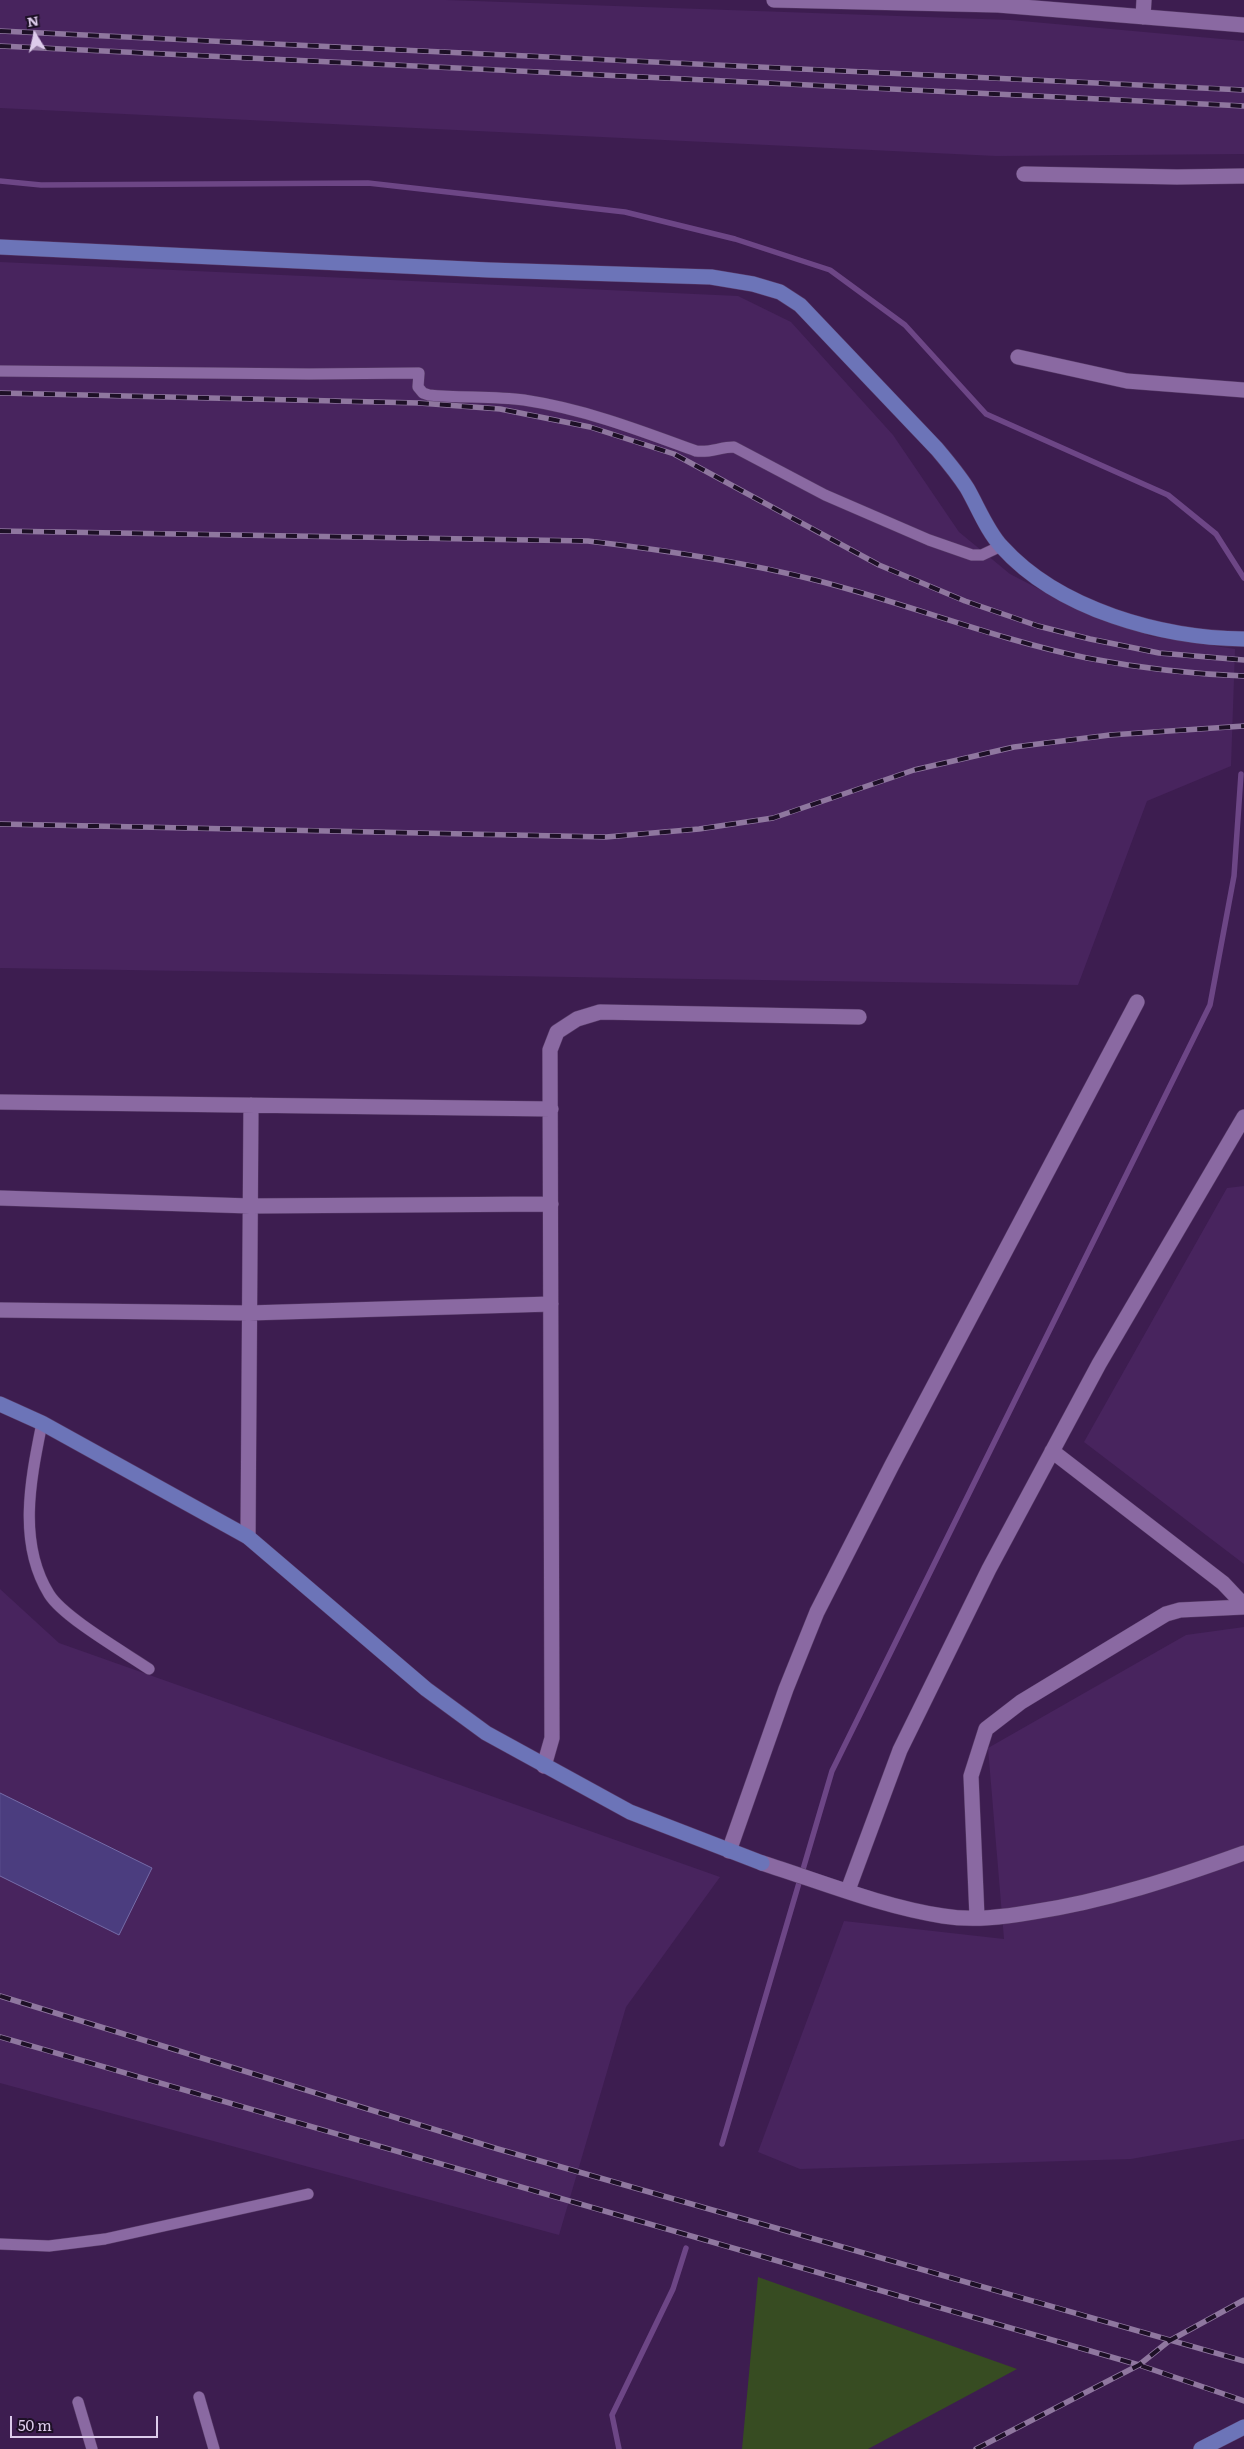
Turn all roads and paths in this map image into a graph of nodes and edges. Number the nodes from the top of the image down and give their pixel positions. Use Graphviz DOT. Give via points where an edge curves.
graph roads {
  1 [pos="774,0"];
  2 [pos="1144,0"];
  3 [pos="1055,4"];
  4 [pos="1143,17"];
  5 [pos="1244,26"];
  6 [pos="1024,174"];
  7 [pos="1244,176"];
  8 [pos="0,247"];
  9 [pos="1018,357"];
  10 [pos="0,371"];
  11 [pos="1244,390"];
  12 [pos="1001,546"];
  13 [pos="1244,639"];
  14 [pos="1137,1002"];
  15 [pos="859,1017"];
  16 [pos="0,1102"];
  17 [pos="251,1105"];
  18 [pos="550,1109"];
  19 [pos="1244,1117"];
  20 [pos="0,1198"];
  21 [pos="551,1204"];
  22 [pos="250,1206"];
  23 [pos="551,1304"];
  24 [pos="0,1310"];
  25 [pos="249,1313"];
  26 [pos="0,1404"];
  27 [pos="42,1423"];
  28 [pos="1052,1451"];
  29 [pos="248,1538"];
  30 [pos="1244,1606"];
  31 [pos="149,1669"];
  32 [pos="544,1766"];
  33 [pos="729,1850"];
  34 [pos="1244,1853"];
  35 [pos="848,1890"];
  36 [pos="977,1917"];
  37 [pos="308,2194"];
  38 [pos="0,2244"];
  39 [pos="199,2396"];
  40 [pos="78,2402"];
  41 [pos="1244,2427"];
  42 [pos="92,2449"];
  43 [pos="214,2449"];
  44 [pos="1202,2449"];
  1 -- 3 [label="street"];
  2 -- 4 [label="street"];
  3 -- 4 [label="street"];
  4 -- 5 [label="street"];
  6 -- 7 [label="street"];
  8 -- 12 [label="street" via="711,277 753,284 789,297 817,320 955,471"];
  9 -- 11 [label="street" via="1127,381"];
  10 -- 12 [label="lane" via="419,373 418,387 429,395 546,404 595,415 696,451 712,452 734,447 825,495 929,540 982,555"];
  12 -- 13 [label="street" via="1036,578 1130,622 1162,631"];
  14 -- 33 [label="street" via="817,1612"];
  15 -- 18 [label="street" via="600,1012 577,1019 557,1032 550,1050"];
  16 -- 17 [label="street"];
  17 -- 18 [label="street"];
  17 -- 22 [label="street"];
  18 -- 21 [label="street"];
  19 -- 28 [label="street" via="1099,1364"];
  20 -- 22 [label="street"];
  21 -- 22 [label="street"];
  21 -- 23 [label="street"];
  22 -- 25 [label="street"];
  23 -- 25 [label="street"];
  23 -- 32 [label="street" via="552,1738"];
  24 -- 25 [label="street"];
  25 -- 29 [label="street"];
  26 -- 27 [label="street"];
  27 -- 29 [label="street"];
  27 -- 31 [label="lane" via="30,1481 29,1514 32,1545 49,1595 72,1617"];
  28 -- 30 [label="street" via="1223,1583"];
  28 -- 35 [label="street" via="910,1728"];
  29 -- 32 [label="street" via="426,1689 486,1733"];
  30 -- 36 [label="street" via="1180,1610 1166,1614 1021,1702 986,1729 971,1776"];
  32 -- 33 [label="street" via="630,1812"];
  33 -- 35 [label="street"];
  34 -- 36 [label="street" via="1138,1888 1062,1908 998,1918"];
  35 -- 36 [label="street" via="920,1911"];
  37 -- 38 [label="lane" via="105,2238 49,2246"];
  39 -- 43 [label="lane"];
  40 -- 42 [label="lane"];
  41 -- 44 [label="street"];
}
